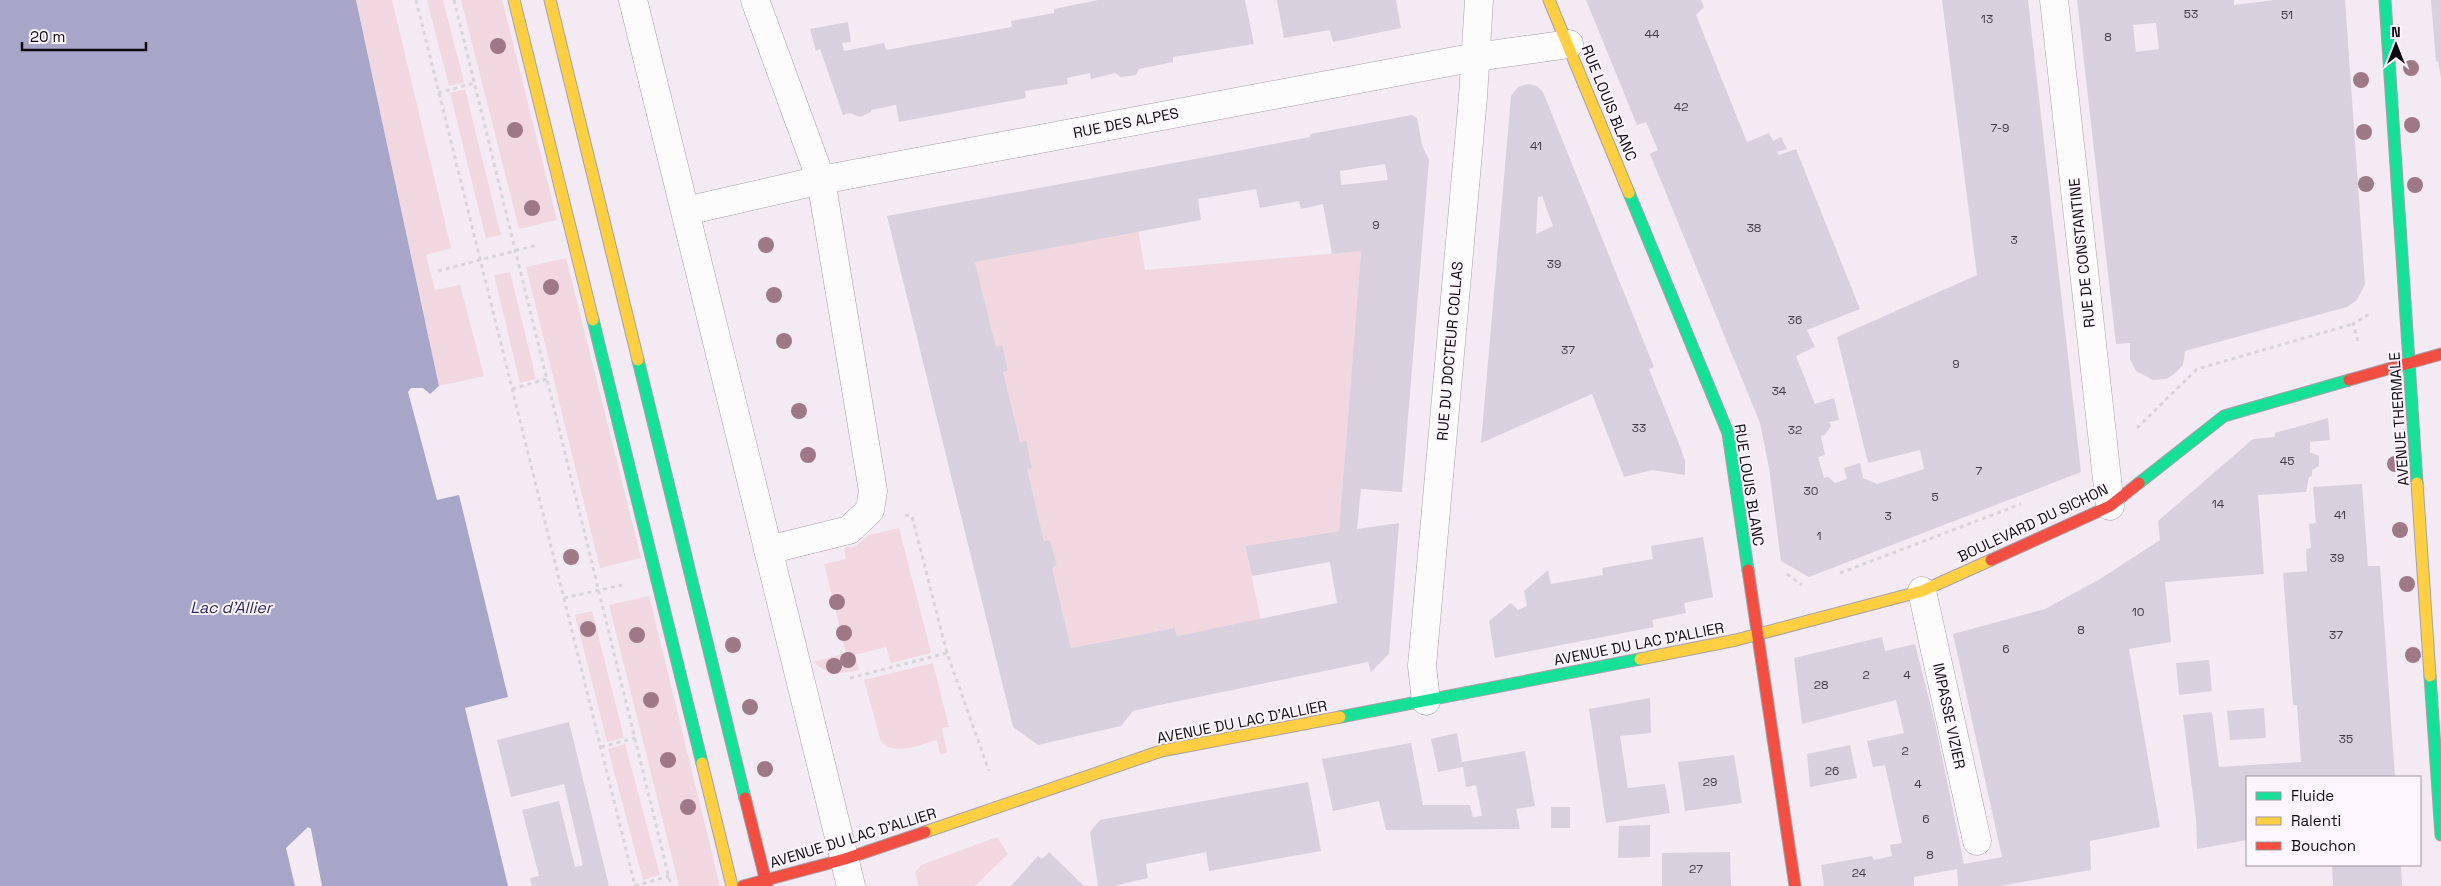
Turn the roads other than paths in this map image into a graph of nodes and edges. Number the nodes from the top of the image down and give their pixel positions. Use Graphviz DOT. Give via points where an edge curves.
graph roads {
  1 [pos="514,0"];
  2 [pos="550,0"];
  3 [pos="634,0"];
  4 [pos="756,0"];
  5 [pos="1479,0"];
  6 [pos="1549,0"];
  7 [pos="2054,0"];
  8 [pos="2385,0"];
  9 [pos="1569,44"];
  10 [pos="1476,58"];
  11 [pos="821,180"];
  12 [pos="686,211"];
  13 [pos="2441,354"];
  14 [pos="2411,362"];
  15 [pos="2110,506"];
  16 [pos="768,550"];
  17 [pos="1922,590"];
  18 [pos="1759,633"];
  19 [pos="1426,701"];
  20 [pos="2441,835"];
  21 [pos="1977,840"];
  22 [pos="845,859"];
  23 [pos="767,883"];
  24 [pos="732,886"];
  25 [pos="743,886"];
  26 [pos="851,886"];
  27 [pos="1795,886"];
  1 -- 24 [label="street"];
  2 -- 23 [label="street"];
  3 -- 12 [label="street"];
  4 -- 11 [label="street"];
  5 -- 10 [label="street, RUE DU DOCTEUR COLLAS"];
  6 -- 9 [label="street, RUE LOUIS BLANC"];
  7 -- 15 [label="street, RUE DE CONSTANTINE"];
  8 -- 14 [label="street, AVENUE THERMALE"];
  9 -- 10 [label="street, RUE DES ALPES"];
  9 -- 18 [label="street, RUE LOUIS BLANC" via="1728,433"];
  10 -- 11 [label="street, RUE DES ALPES"];
  10 -- 19 [label="street, RUE DU DOCTEUR COLLAS" via="1422,666"];
  11 -- 12 [label="street, RUE DES ALPES"];
  11 -- 16 [label="street" via="873,491 870,510 849,530"];
  12 -- 16 [label="street"];
  13 -- 14 [label="street, BOULEVARD DU SICHON"];
  14 -- 15 [label="street, BOULEVARD DU SICHON" via="2224,416"];
  14 -- 20 [label="street, AVENUE THERMALE"];
  15 -- 17 [label="street, BOULEVARD DU SICHON"];
  16 -- 22 [label="street"];
  17 -- 18 [label="street, BOULEVARD DU SICHON"];
  17 -- 21 [label="street, IMPASSE VIZIER"];
  18 -- 19 [label="street, AVENUE DU LAC D'ALLIER"];
  18 -- 27 [label="street, RUE LOUIS BLANC"];
  19 -- 22 [label="street, AVENUE DU LAC D'ALLIER" via="1162,751"];
  22 -- 23 [label="street, AVENUE DU LAC D'ALLIER"];
  22 -- 26 [label="street"];
  23 -- 25 [label="street, AVENUE DU LAC D'ALLIER"];
}
